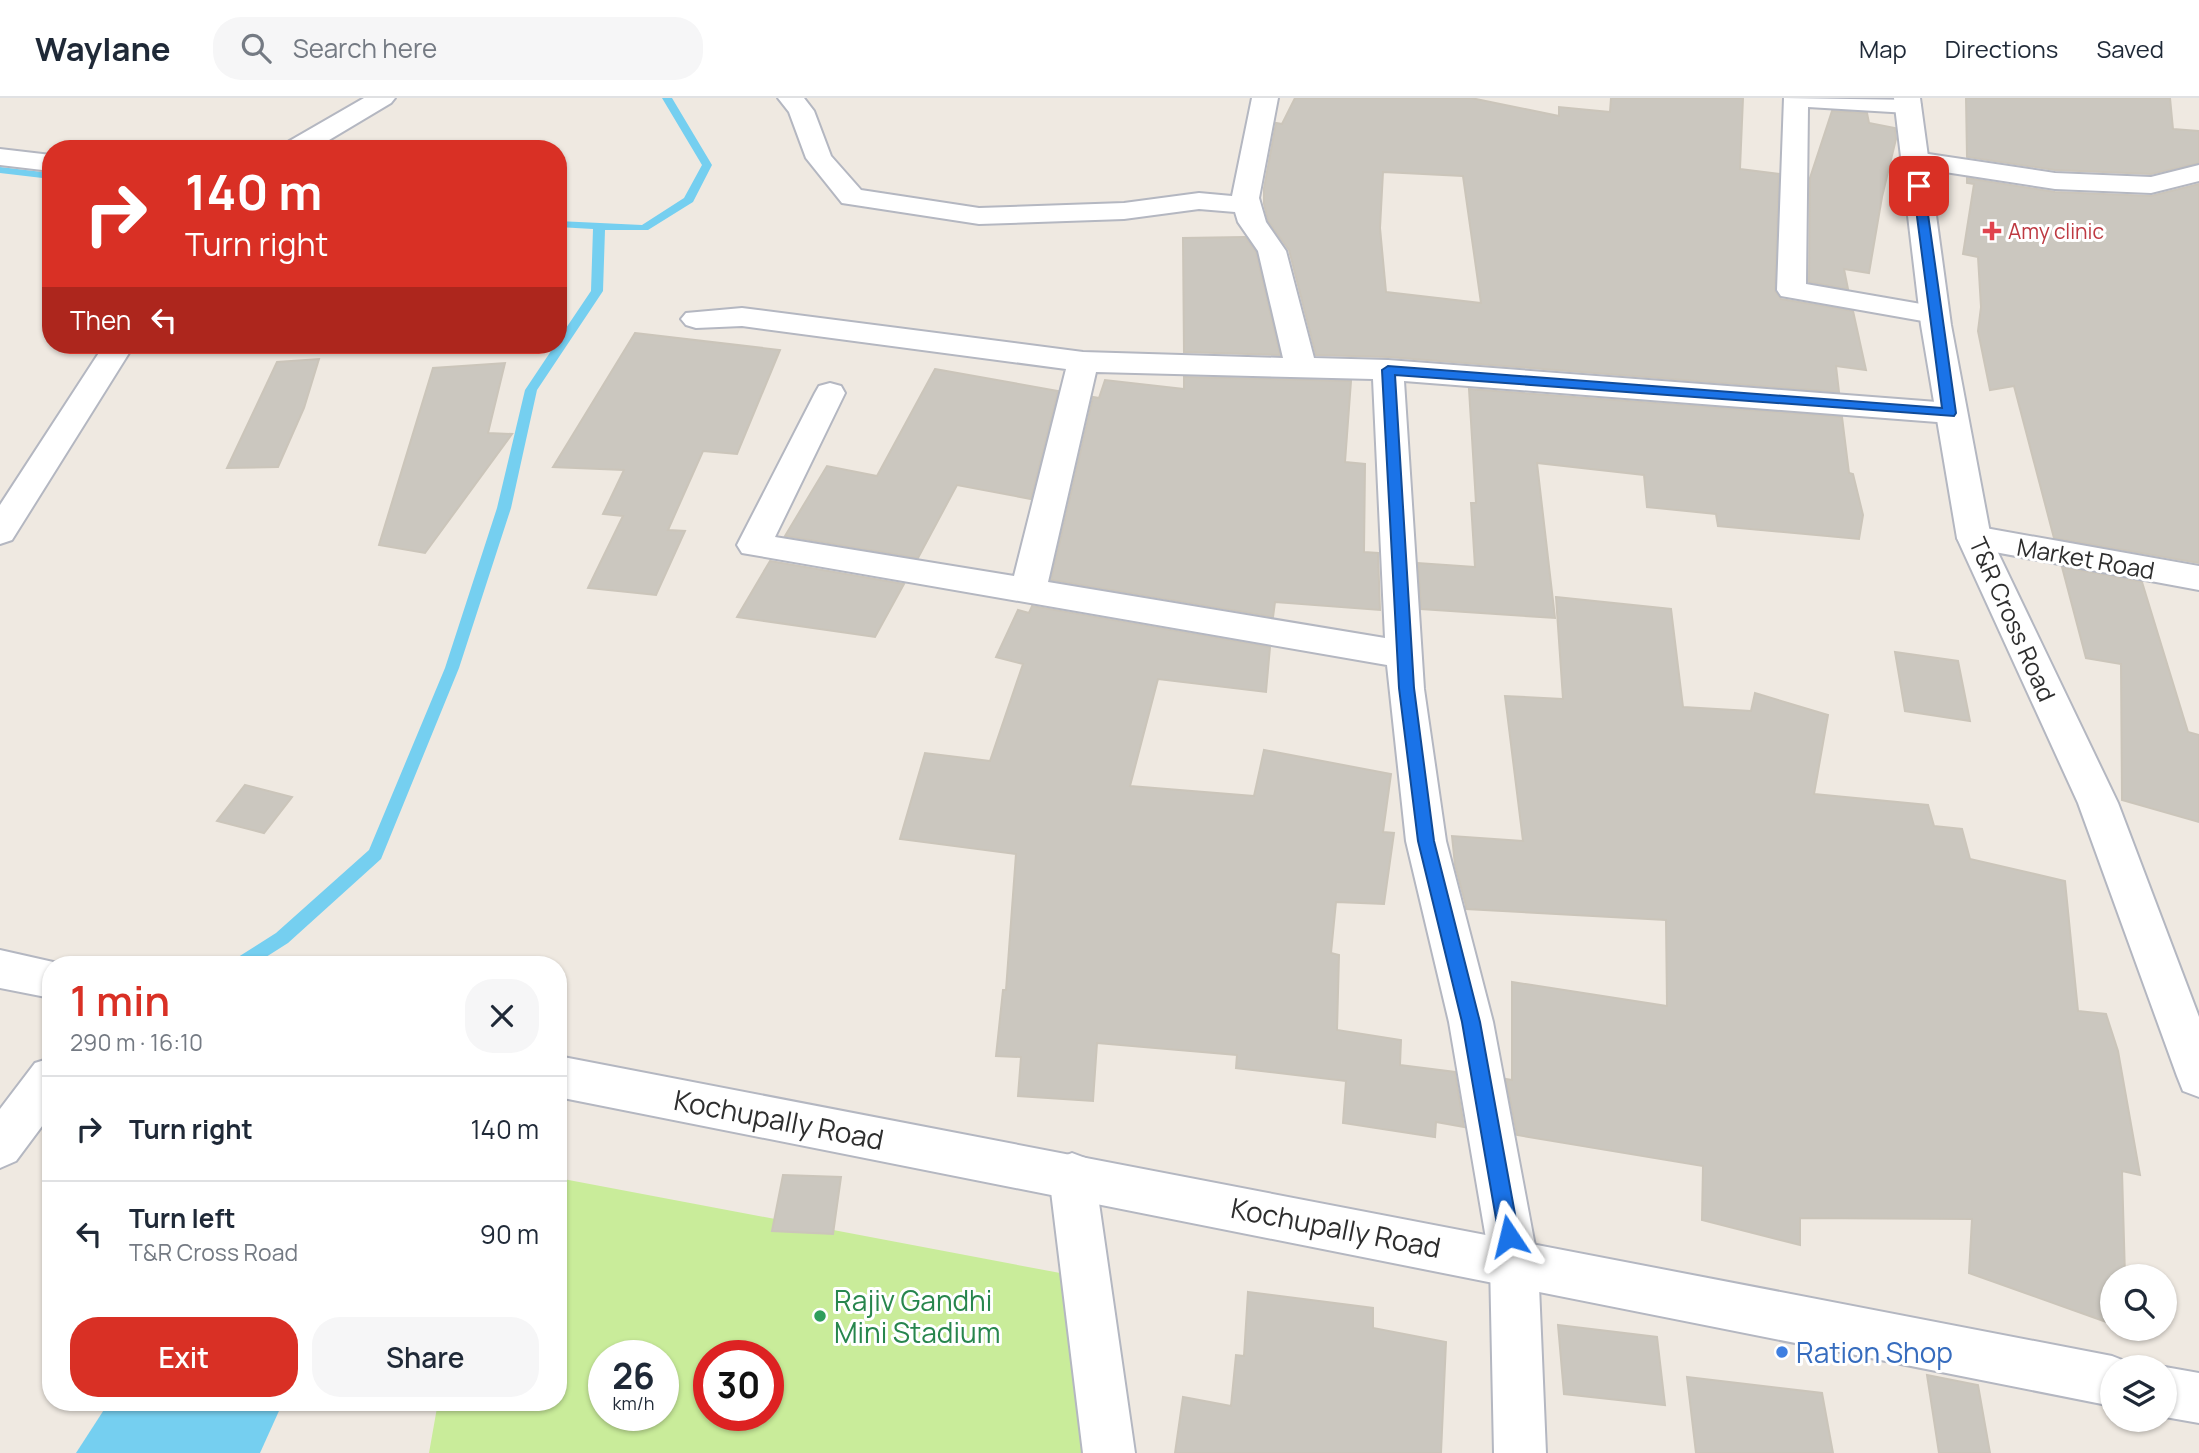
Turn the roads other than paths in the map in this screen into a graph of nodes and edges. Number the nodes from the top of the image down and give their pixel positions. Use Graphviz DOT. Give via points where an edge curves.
graph roads {
  1 [pos="382,98"];
  2 [pos="790,98"];
  3 [pos="1265,98"];
  4 [pos="1908,101"];
  5 [pos="310,140"];
  6 [pos="0,157"];
  7 [pos="1915,160"];
  8 [pos="42,162"];
  9 [pos="2199,173"];
  10 [pos="1247,205"];
  11 [pos="1934,314"];
  12 [pos="696,319"];
  13 [pos="113,354"];
  14 [pos="1083,362"];
  15 [pos="1301,368"];
  16 [pos="1388,370"];
  17 [pos="830,393"];
  18 [pos="1950,413"];
  19 [pos="0,532"];
  20 [pos="1974,538"];
  21 [pos="2199,578"];
  22 [pos="1028,591"];
  23 [pos="1405,655"];
  24 [pos="0,969"];
  25 [pos="42,977"];
  26 [pos="2199,1076"];
  27 [pos="567,1078"];
  28 [pos="42,1090"];
  29 [pos="0,1146"];
  30 [pos="1072,1175"];
  31 [pos="1514,1262"];
  32 [pos="2100,1379"];
  33 [pos="2177,1394"];
  34 [pos="2199,1398"];
  35 [pos="1109,1453"];
  36 [pos="1520,1453"];
  1 -- 5 [label="street"];
  2 -- 10 [label="street" via="801,111 819,158 852,197 979,216 1124,211 1199,201"];
  3 -- 10 [label="street"];
  4 -- 7 [label="street, T&R Cross Road"];
  4 -- 11 [label="street" via="1796,99 1791,290"];
  6 -- 8 [label="street"];
  7 -- 9 [label="street" via="2055,181 2151,185"];
  7 -- 11 [label="street, T&R Cross Road"];
  10 -- 15 [label="street" via="1256,230 1272,251"];
  11 -- 18 [label="street, T&R Cross Road"];
  12 -- 14 [label="street" via="741,317"];
  13 -- 19 [label="street"];
  14 -- 15 [label="street"];
  14 -- 22 [label="street"];
  15 -- 16 [label="street"];
  16 -- 18 [label="street"];
  16 -- 23 [label="street"];
  17 -- 22 [label="street" via="754,545"];
  18 -- 20 [label="street, T&R Cross Road"];
  20 -- 21 [label="street, Market Road"];
  20 -- 26 [label="street, T&R Cross Road" via="2098,803"];
  22 -- 23 [label="street"];
  23 -- 31 [label="street" via="1426,841 1471,1022"];
  24 -- 25 [label="street"];
  27 -- 30 [label="street, Kochupally Road"];
  28 -- 29 [label="street"];
  30 -- 31 [label="street, Kochupally Road"];
  30 -- 35 [label="street"];
  31 -- 32 [label="street, Kochupally Road"];
  31 -- 36 [label="street"];
  33 -- 34 [label="street"];
}
